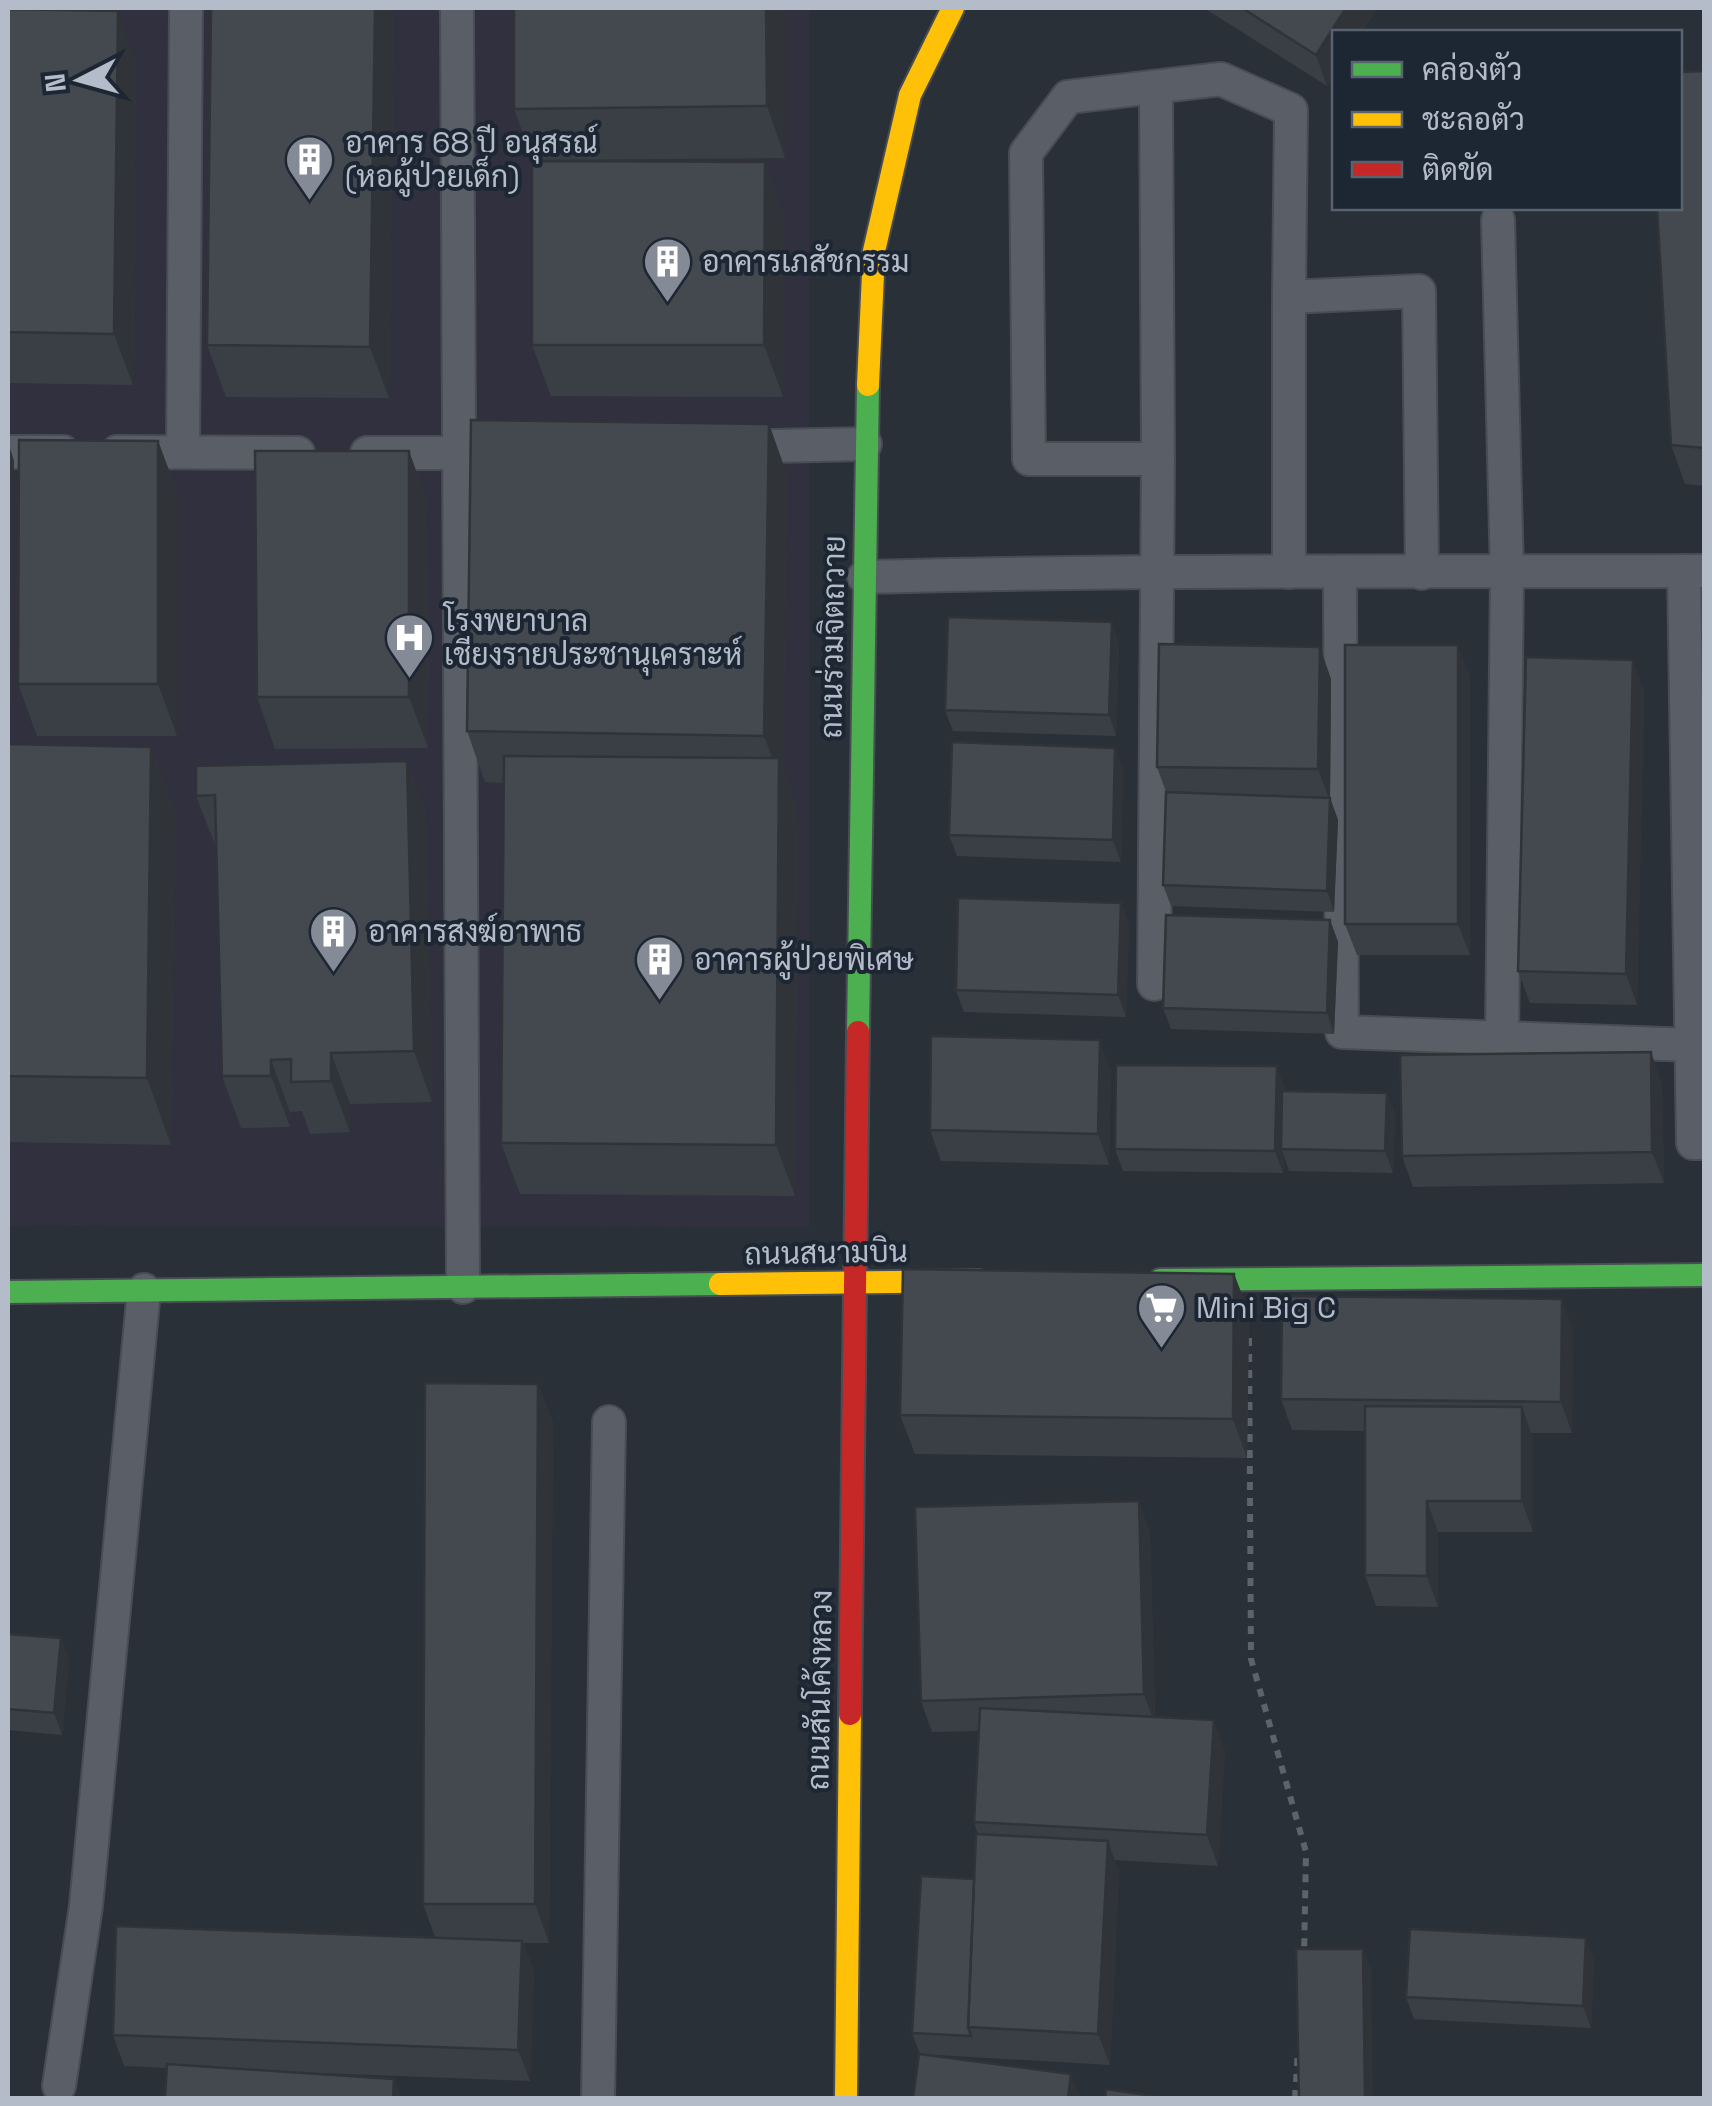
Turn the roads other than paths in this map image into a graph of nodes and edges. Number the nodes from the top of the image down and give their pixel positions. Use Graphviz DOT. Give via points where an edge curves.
graph roads {
  1 [pos="186,8"];
  2 [pos="456,8"];
  3 [pos="953,8"];
  4 [pos="1156,87"];
  5 [pos="1498,220"];
  6 [pos="1290,297"];
  7 [pos="864,444"];
  8 [pos="690,448"];
  9 [pos="8,452"];
  10 [pos="184,452"];
  11 [pos="517,452"];
  12 [pos="459,453"];
  13 [pos="1158,459"];
  14 [pos="1158,568"];
  15 [pos="1694,571"];
  16 [pos="1289,572"];
  17 [pos="1422,573"];
  18 [pos="1507,573"];
  19 [pos="1340,574"];
  20 [pos="864,577"];
  21 [pos="1154,984"];
  22 [pos="1502,1038"];
  23 [pos="1691,1045"];
  24 [pos="1704,1143"];
  25 [pos="1704,1275"];
  26 [pos="1133,1280"];
  27 [pos="993,1281"];
  28 [pos="853,1282"];
  29 [pos="463,1287"];
  30 [pos="144,1290"];
  31 [pos="8,1292"];
  32 [pos="608,1422"];
  33 [pos="59,2086"];
  34 [pos="598,2098"];
  35 [pos="846,2098"];
  1 -- 10 [label="lane"];
  2 -- 12 [label="lane"];
  3 -- 7 [label="street, ถนนร่วมจิตถวาย" via="910,95 874,251"];
  4 -- 6 [label="lane" via="1221,80 1291,110"];
  4 -- 13 [label="lane"];
  4 -- 13 [label="lane" via="1068,97 1026,153 1029,459"];
  5 -- 18 [label="lane"];
  6 -- 16 [label="lane"];
  6 -- 17 [label="lane" via="1420,291"];
  7 -- 8 [label="lane"];
  7 -- 20 [label="street, ถนนร่วมจิตถวาย"];
  9 -- 10 [label="lane"];
  10 -- 12 [label="lane"];
  11 -- 12 [label="lane"];
  12 -- 29 [label="lane"];
  13 -- 14 [label="lane"];
  14 -- 16 [label="lane"];
  14 -- 20 [label="lane"];
  14 -- 21 [label="lane"];
  15 -- 18 [label="lane"];
  15 -- 23 [label="lane"];
  16 -- 19 [label="lane"];
  17 -- 18 [label="lane"];
  17 -- 19 [label="lane"];
  18 -- 22 [label="lane"];
  19 -- 22 [label="lane" via="1342,1032"];
  20 -- 28 [label="street, ถนนร่วมจิตถวาย"];
  22 -- 23 [label="lane"];
  23 -- 24 [label="lane" via="1693,1144"];
  25 -- 26 [label="street"];
  27 -- 28 [label="street, ถนนสนามบิน"];
  28 -- 29 [label="street, ถนนสนามบิน"];
  28 -- 35 [label="street, ถนนสันโค้งหลวง"];
  29 -- 30 [label="street, ถนนสนามบิน"];
  30 -- 31 [label="street, ถนนสนามบิน"];
  30 -- 33 [label="lane" via="86,1906"];
  32 -- 34 [label="lane"];
}
